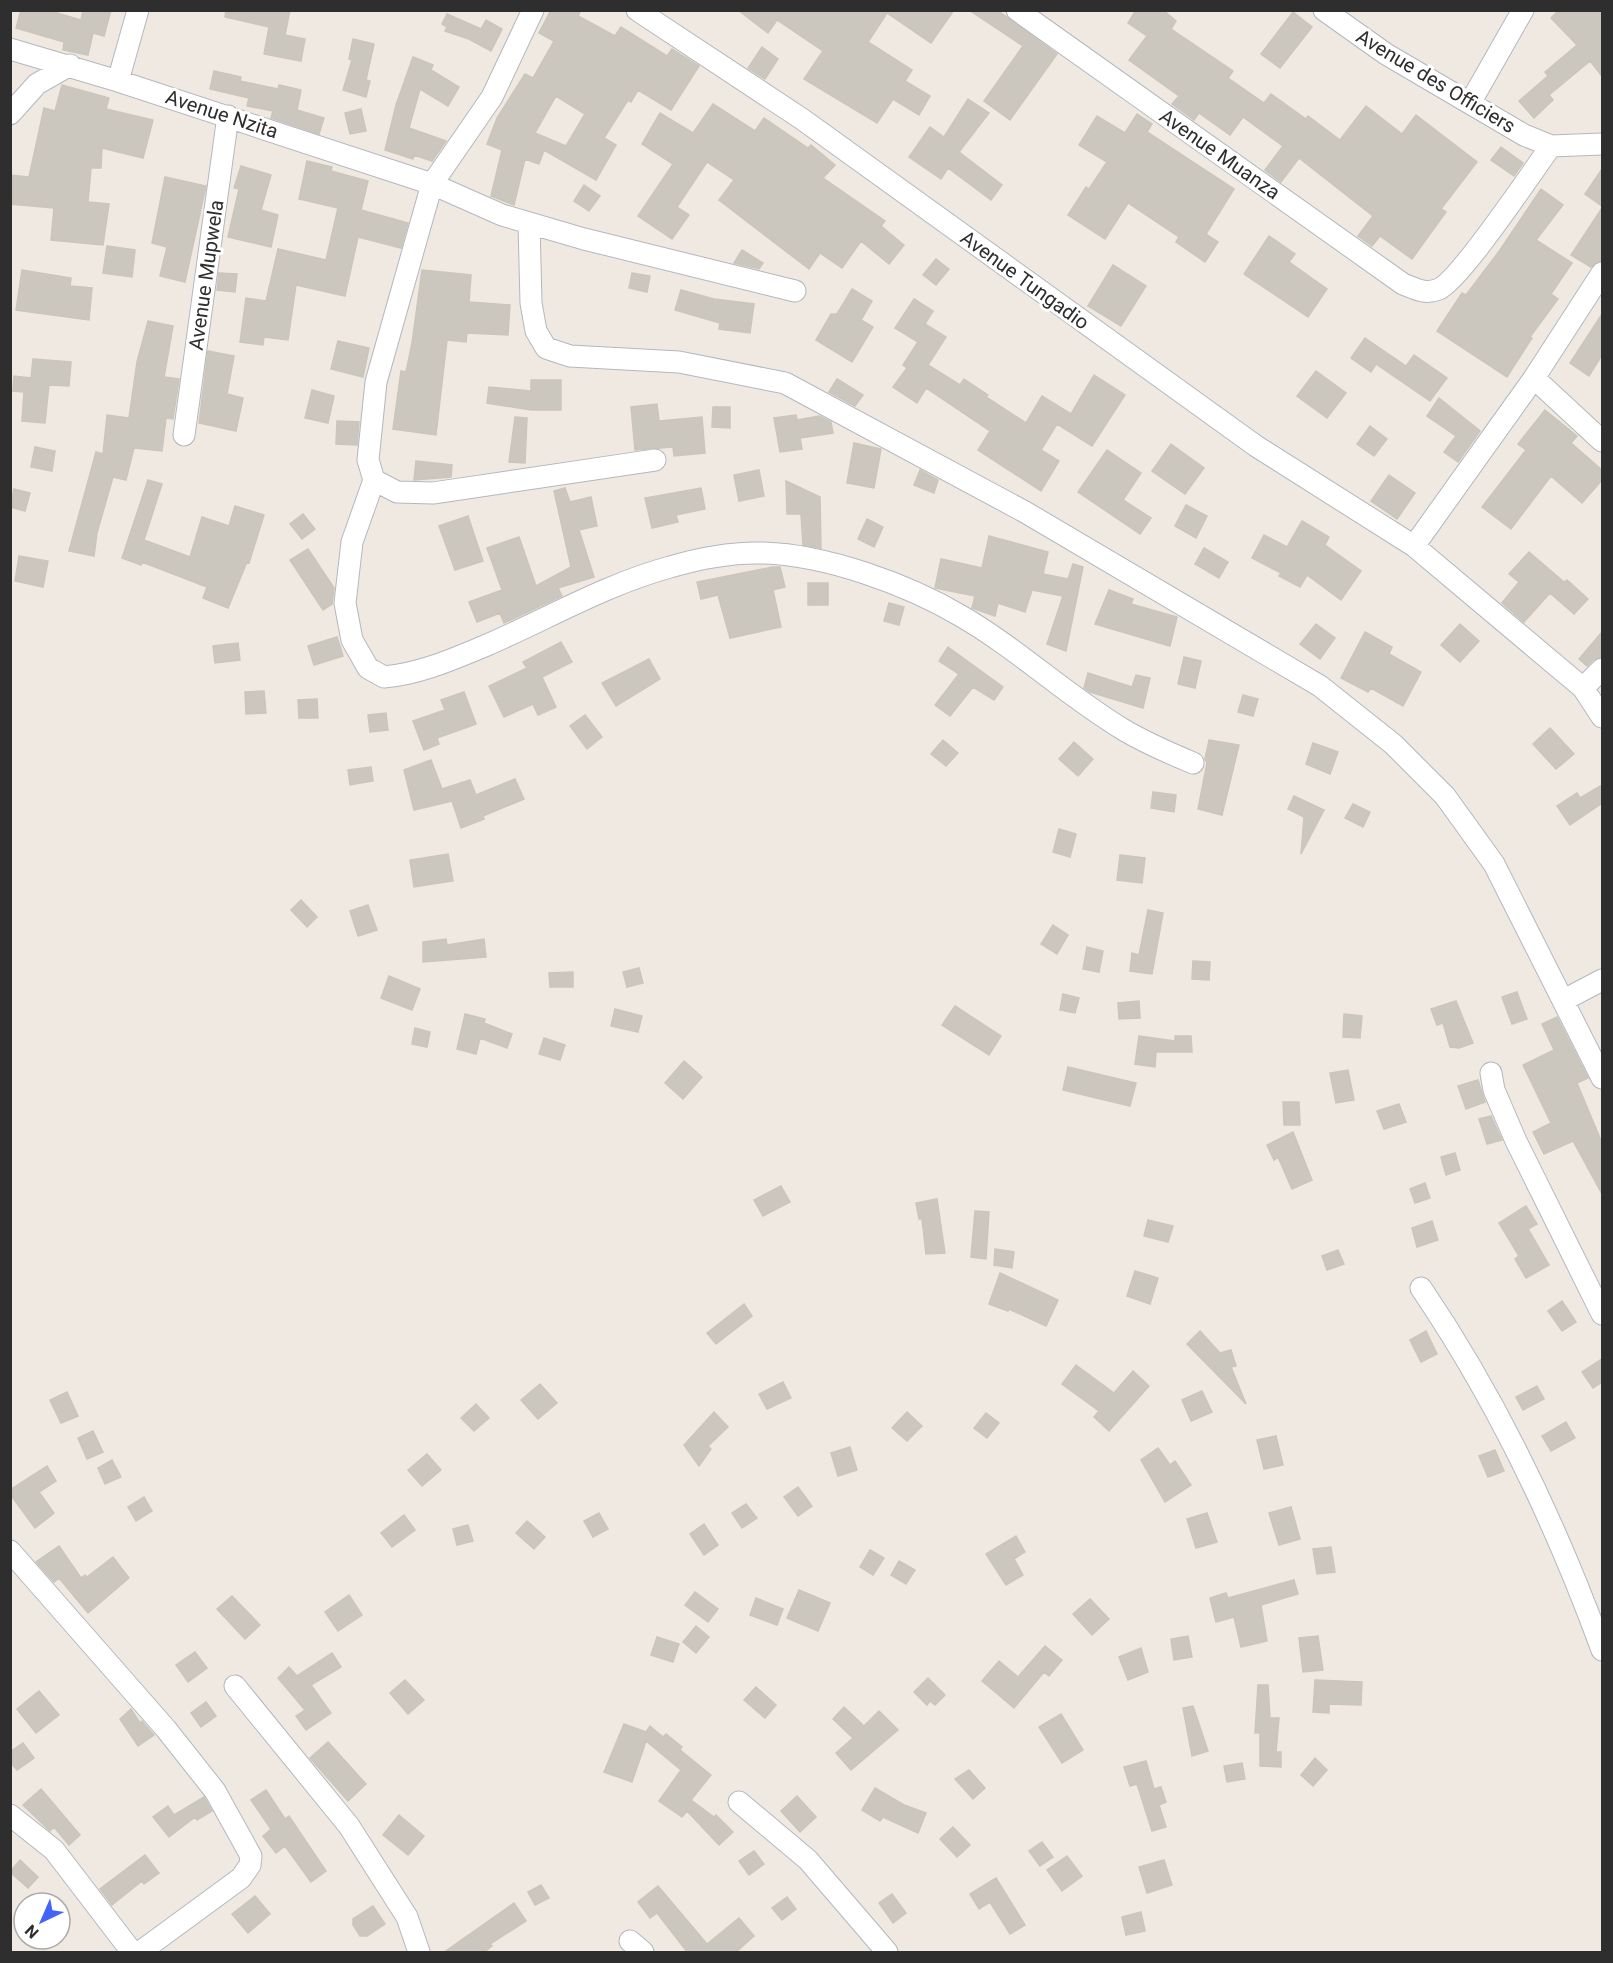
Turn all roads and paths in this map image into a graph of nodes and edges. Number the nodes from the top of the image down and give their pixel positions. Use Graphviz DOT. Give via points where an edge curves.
graph roads {
  1 [pos="138,10"];
  2 [pos="533,10"];
  3 [pos="637,10"];
  4 [pos="1017,10"];
  5 [pos="1324,10"];
  6 [pos="1523,10"];
  7 [pos="10,49"];
  8 [pos="70,65"];
  9 [pos="118,81"];
  10 [pos="1470,103"];
  11 [pos="10,114"];
  12 [pos="228,116"];
  13 [pos="1602,144"];
  14 [pos="1551,146"];
  15 [pos="432,184"];
  16 [pos="529,223"];
  17 [pos="1602,273"];
  18 [pos="795,291"];
  19 [pos="1534,378"];
  20 [pos="184,435"];
  21 [pos="1602,441"];
  22 [pos="656,460"];
  23 [pos="374,480"];
  24 [pos="1414,546"];
  25 [pos="1602,669"];
  26 [pos="1583,688"];
  27 [pos="1602,717"];
  28 [pos="1193,763"];
  29 [pos="1602,980"];
  30 [pos="1564,1000"];
  31 [pos="1491,1073"];
  32 [pos="1602,1078"];
  33 [pos="1421,1288"];
  34 [pos="1602,1314"];
  35 [pos="10,1551"];
  36 [pos="1602,1650"];
  37 [pos="235,1686"];
  38 [pos="739,1802"];
  39 [pos="10,1815"];
  40 [pos="418,1952"];
  41 [pos="132,1953"];
  42 [pos="140,1953"];
  43 [pos="887,1953"];
  1 -- 9 [label="street"];
  2 -- 15 [label="street" via="492,97"];
  3 -- 24 [label="street, Avenue Tungadio" via="802,119 1256,446"];
  4 -- 14 [label="street, Avenue Muanza" via="1403,284 1425,293 1440,289 1463,266"];
  5 -- 10 [label="street, Avenue des Officiers" via="1386,54"];
  6 -- 10 [label="street"];
  7 -- 8 [label="street, Avenue Nzita"];
  8 -- 9 [label="street, Avenue Nzita"];
  8 -- 11 [label="street" via="37,84"];
  9 -- 12 [label="street, Avenue Nzita"];
  10 -- 14 [label="street, Avenue des Officiers"];
  12 -- 15 [label="street, Avenue Nzita"];
  12 -- 20 [label="street, Avenue Mupwela"];
  13 -- 14 [label="street"];
  15 -- 16 [label="street, Avenue Nzita"];
  15 -- 23 [label="street" via="376,382 368,460"];
  16 -- 18 [label="street, Avenue Nzita"];
  16 -- 30 [label="street" via="531,303 536,331 546,348 570,356 679,362 785,383 1025,512 1320,686 1392,744 1445,796 1494,864"];
  17 -- 19 [label="street"];
  19 -- 21 [label="street"];
  19 -- 24 [label="street"];
  22 -- 23 [label="street" via="433,493 397,492"];
  23 -- 28 [label="street" via="352,542 345,603 352,640 368,668 384,677 432,667 668,567 720,556 764,553 818,561 876,578 961,616 1124,730"];
  24 -- 26 [label="street, Avenue Tungadio"];
  25 -- 26 [label="street"];
  26 -- 27 [label="street, Avenue Tungadio"];
  29 -- 30 [label="street"];
  30 -- 32 [label="street"];
  31 -- 34 [label="street" via="1494,1090 1516,1141"];
  33 -- 36 [label="street" via="1462,1348 1535,1489"];
  35 -- 42 [label="street" via="173,1738 214,1791 251,1856 241,1878"];
  37 -- 40 [label="street" via="349,1826 407,1917"];
  38 -- 43 [label="street" via="808,1860"];
  39 -- 41 [label="street" via="54,1850"];
}
